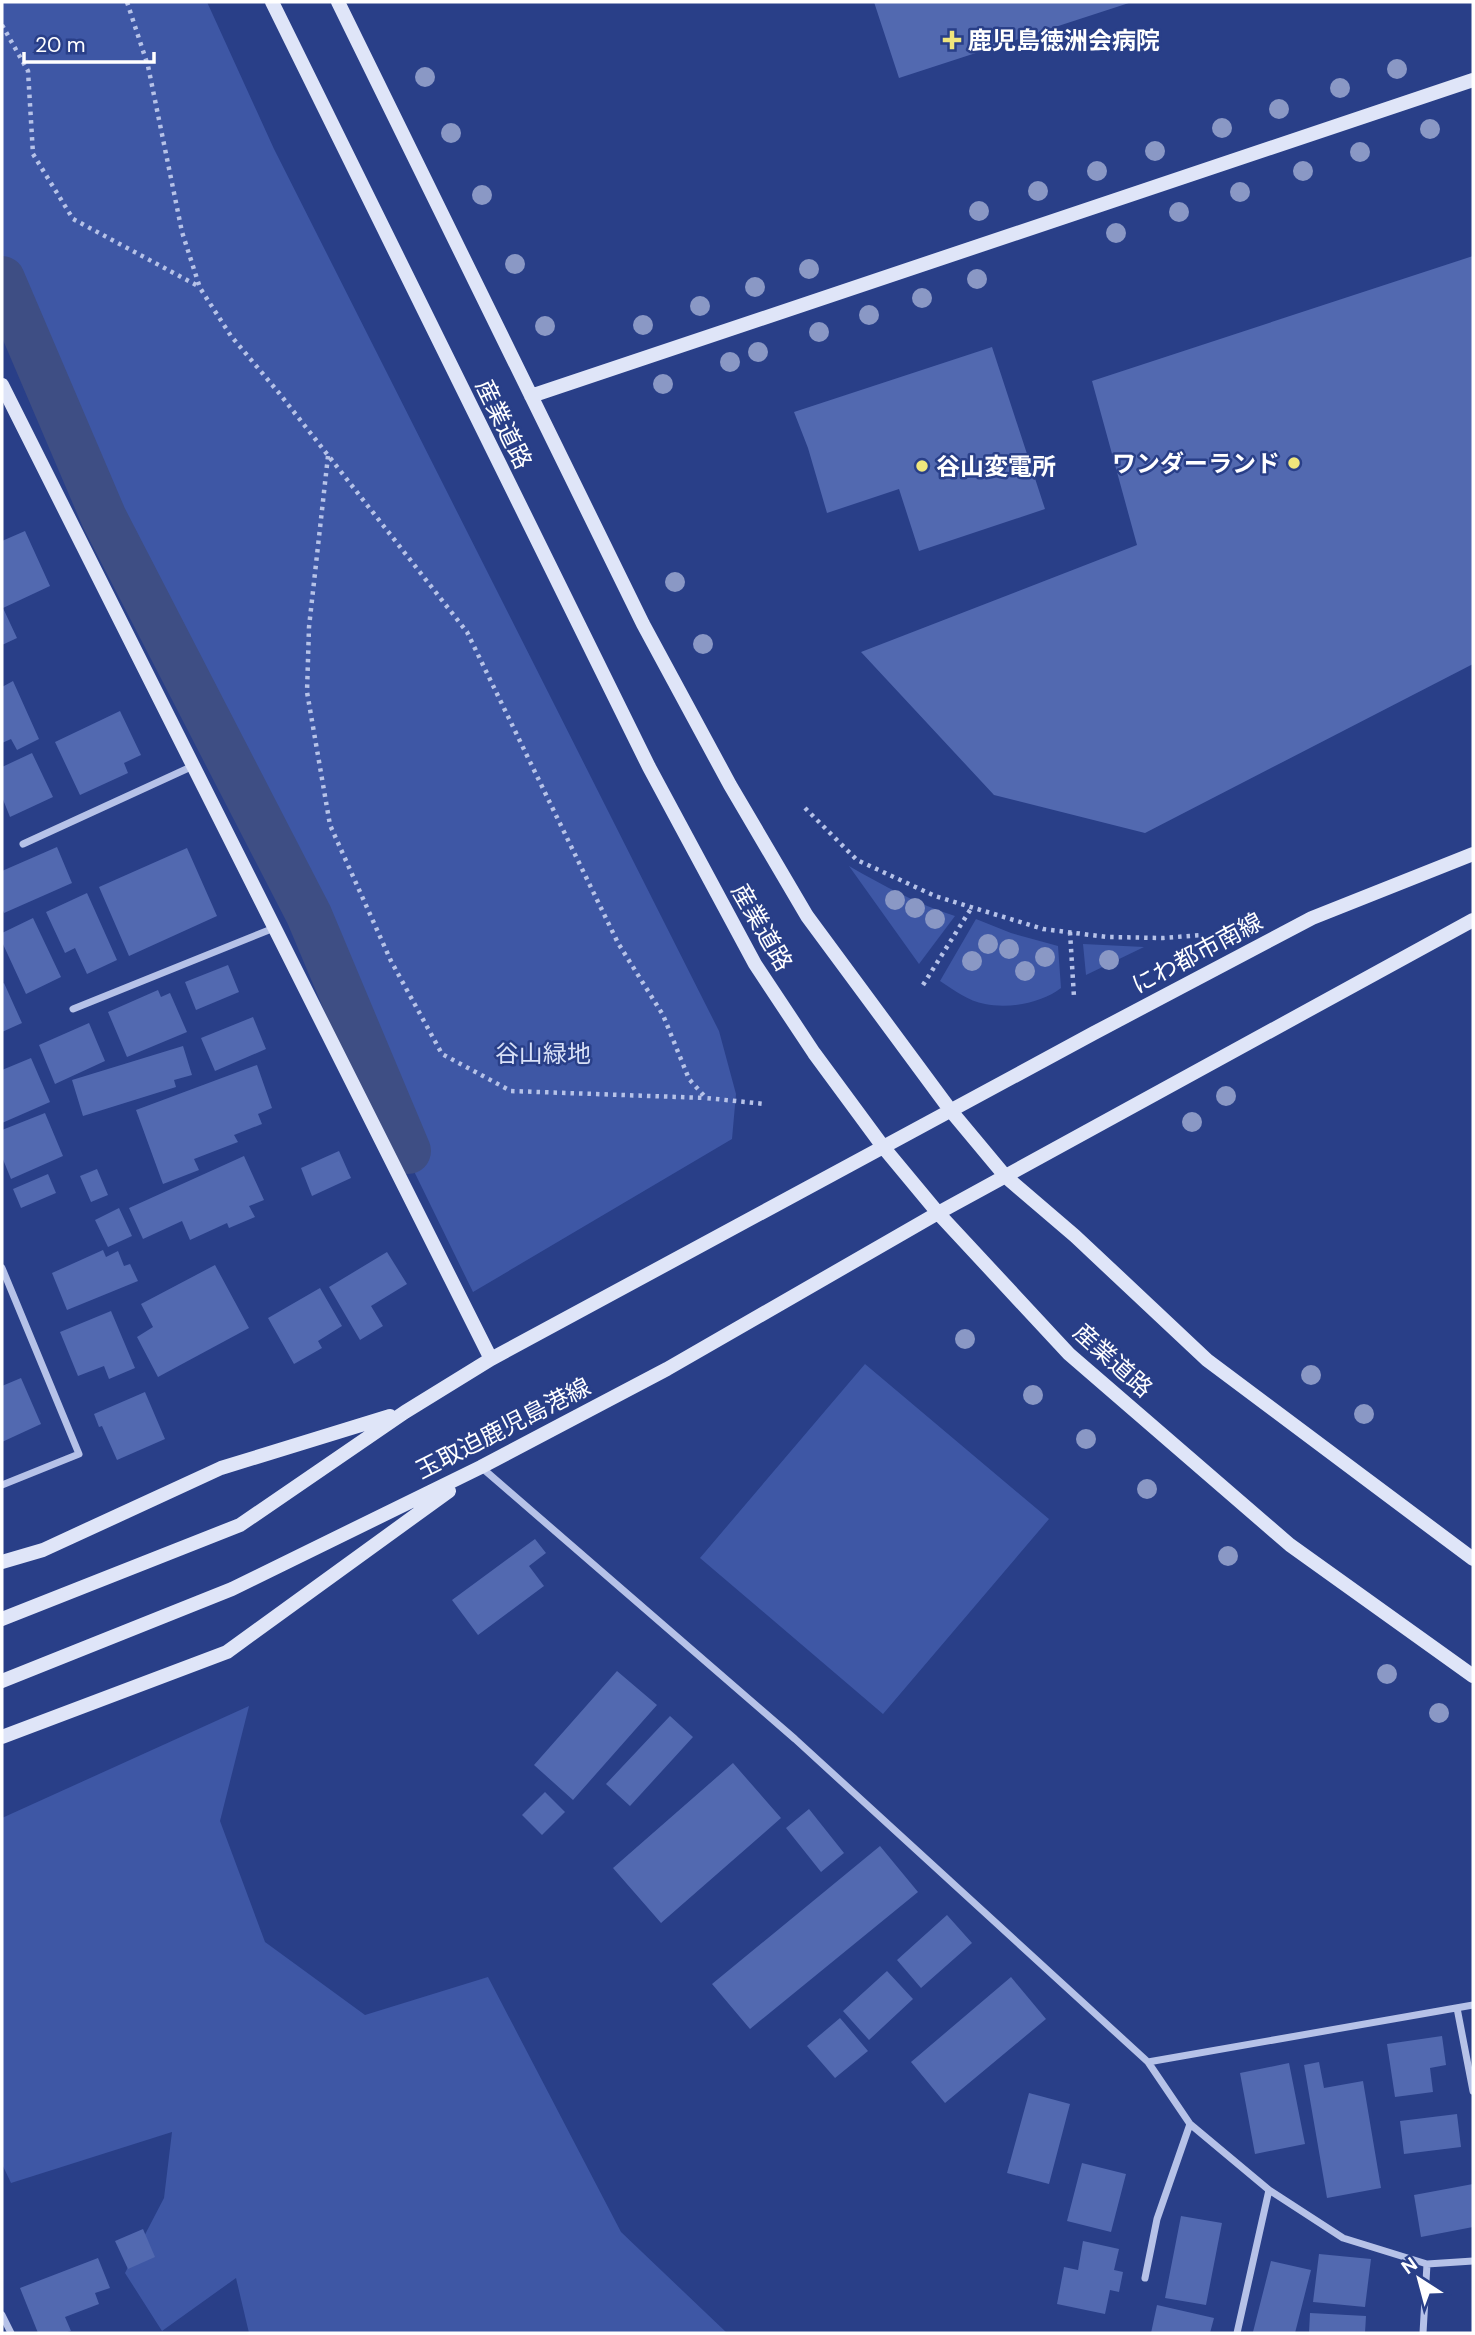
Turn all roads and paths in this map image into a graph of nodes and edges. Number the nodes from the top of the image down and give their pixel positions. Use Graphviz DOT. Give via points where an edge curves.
graph roads {
  1 [pos="127,2"];
  2 [pos="272,2"];
  3 [pos="338,2"];
  4 [pos="2,25"];
  5 [pos="1473,80"];
  6 [pos="200,288"];
  7 [pos="2,384"];
  8 [pos="531,396"];
  9 [pos="328,456"];
  10 [pos="192,766"];
  11 [pos="805,808"];
  12 [pos="23,844"];
  13 [pos="1473,854"];
  14 [pos="972,907"];
  15 [pos="1473,919"];
  16 [pos="274,928"];
  17 [pos="1070,932"];
  18 [pos="1203,935"];
  19 [pos="923,985"];
  20 [pos="1074,998"];
  21 [pos="73,1009"];
  22 [pos="706,1098"];
  23 [pos="765,1104"];
  24 [pos="951,1111"];
  25 [pos="884,1148"];
  26 [pos="1006,1177"];
  27 [pos="938,1213"];
  28 [pos="2,1268"];
  29 [pos="491,1359"];
  30 [pos="405,1412"];
  31 [pos="481,1467"];
  32 [pos="2,1485"];
  33 [pos="1473,1559"];
  34 [pos="2,1562"];
  35 [pos="2,1619"];
  36 [pos="1473,1676"];
  37 [pos="2,1681"];
  38 [pos="2,1737"];
  39 [pos="1473,2005"];
  40 [pos="1457,2008"];
  41 [pos="1148,2063"];
  42 [pos="1473,2091"];
  43 [pos="1190,2124"];
  44 [pos="1269,2190"];
  45 [pos="1473,2261"];
  46 [pos="1427,2264"];
  47 [pos="1145,2278"];
  48 [pos="2,2315"];
  49 [pos="11,2333"];
  50 [pos="1237,2333"];
  51 [pos="1423,2333"];
  1 -- 6 [label="path" via="148,66 182,232"];
  2 -- 25 [label="main road, 産業道路" via="649,767 755,964"];
  3 -- 8 [label="main road, 産業道路"];
  4 -- 6 [label="path" via="27,71 33,154 73,219"];
  5 -- 8 [label="main road"];
  6 -- 9 [label="path" via="231,336"];
  7 -- 10 [label="main road"];
  8 -- 24 [label="main road, 産業道路" via="643,624 730,785 807,916"];
  9 -- 22 [label="path" via="467,632 618,943 663,1015 689,1079"];
  9 -- 22 [label="path" via="309,627 307,692 330,825 391,961 442,1054 511,1091"];
  10 -- 12 [label="street"];
  10 -- 16 [label="main road"];
  11 -- 14 [label="path" via="857,860 935,896"];
  13 -- 24 [label="main road, にわ都市南線" via="1312,918"];
  14 -- 17 [label="path" via="1043,929"];
  14 -- 19 [label="path"];
  15 -- 26 [label="main road"];
  16 -- 21 [label="street"];
  16 -- 29 [label="main road"];
  17 -- 18 [label="path" via="1163,938"];
  17 -- 20 [label="path"];
  22 -- 23 [label="path"];
  24 -- 25 [label="main road"];
  24 -- 26 [label="main road, 産業道路"];
  25 -- 27 [label="main road, 産業道路"];
  25 -- 29 [label="main road"];
  26 -- 27 [label="main road, 玉取迫鹿児島港線"];
  26 -- 33 [label="main road, 産業道路" via="1207,1360"];
  27 -- 31 [label="main road, 玉取迫鹿児島港線" via="667,1369"];
  27 -- 36 [label="main road, 産業道路" via="1069,1354 1132,1409 1290,1545"];
  28 -- 32 [label="street" via="79,1454"];
  29 -- 30 [label="main road"];
  30 -- 34 [label="main road" via="221,1468 43,1550"];
  30 -- 35 [label="main road" via="240,1525"];
  31 -- 37 [label="main road, 玉取迫鹿児島港線" via="232,1589"];
  31 -- 38 [label="main road" via="227,1653"];
  31 -- 41 [label="street" via="795,1740"];
  39 -- 40 [label="street"];
  40 -- 41 [label="street"];
  40 -- 42 [label="street"];
  41 -- 43 [label="street"];
  43 -- 44 [label="street"];
  43 -- 47 [label="street" via="1157,2219"];
  44 -- 46 [label="street" via="1343,2238"];
  44 -- 50 [label="street"];
  45 -- 46 [label="street"];
  46 -- 51 [label="street"];
  48 -- 49 [label="street"];
}
